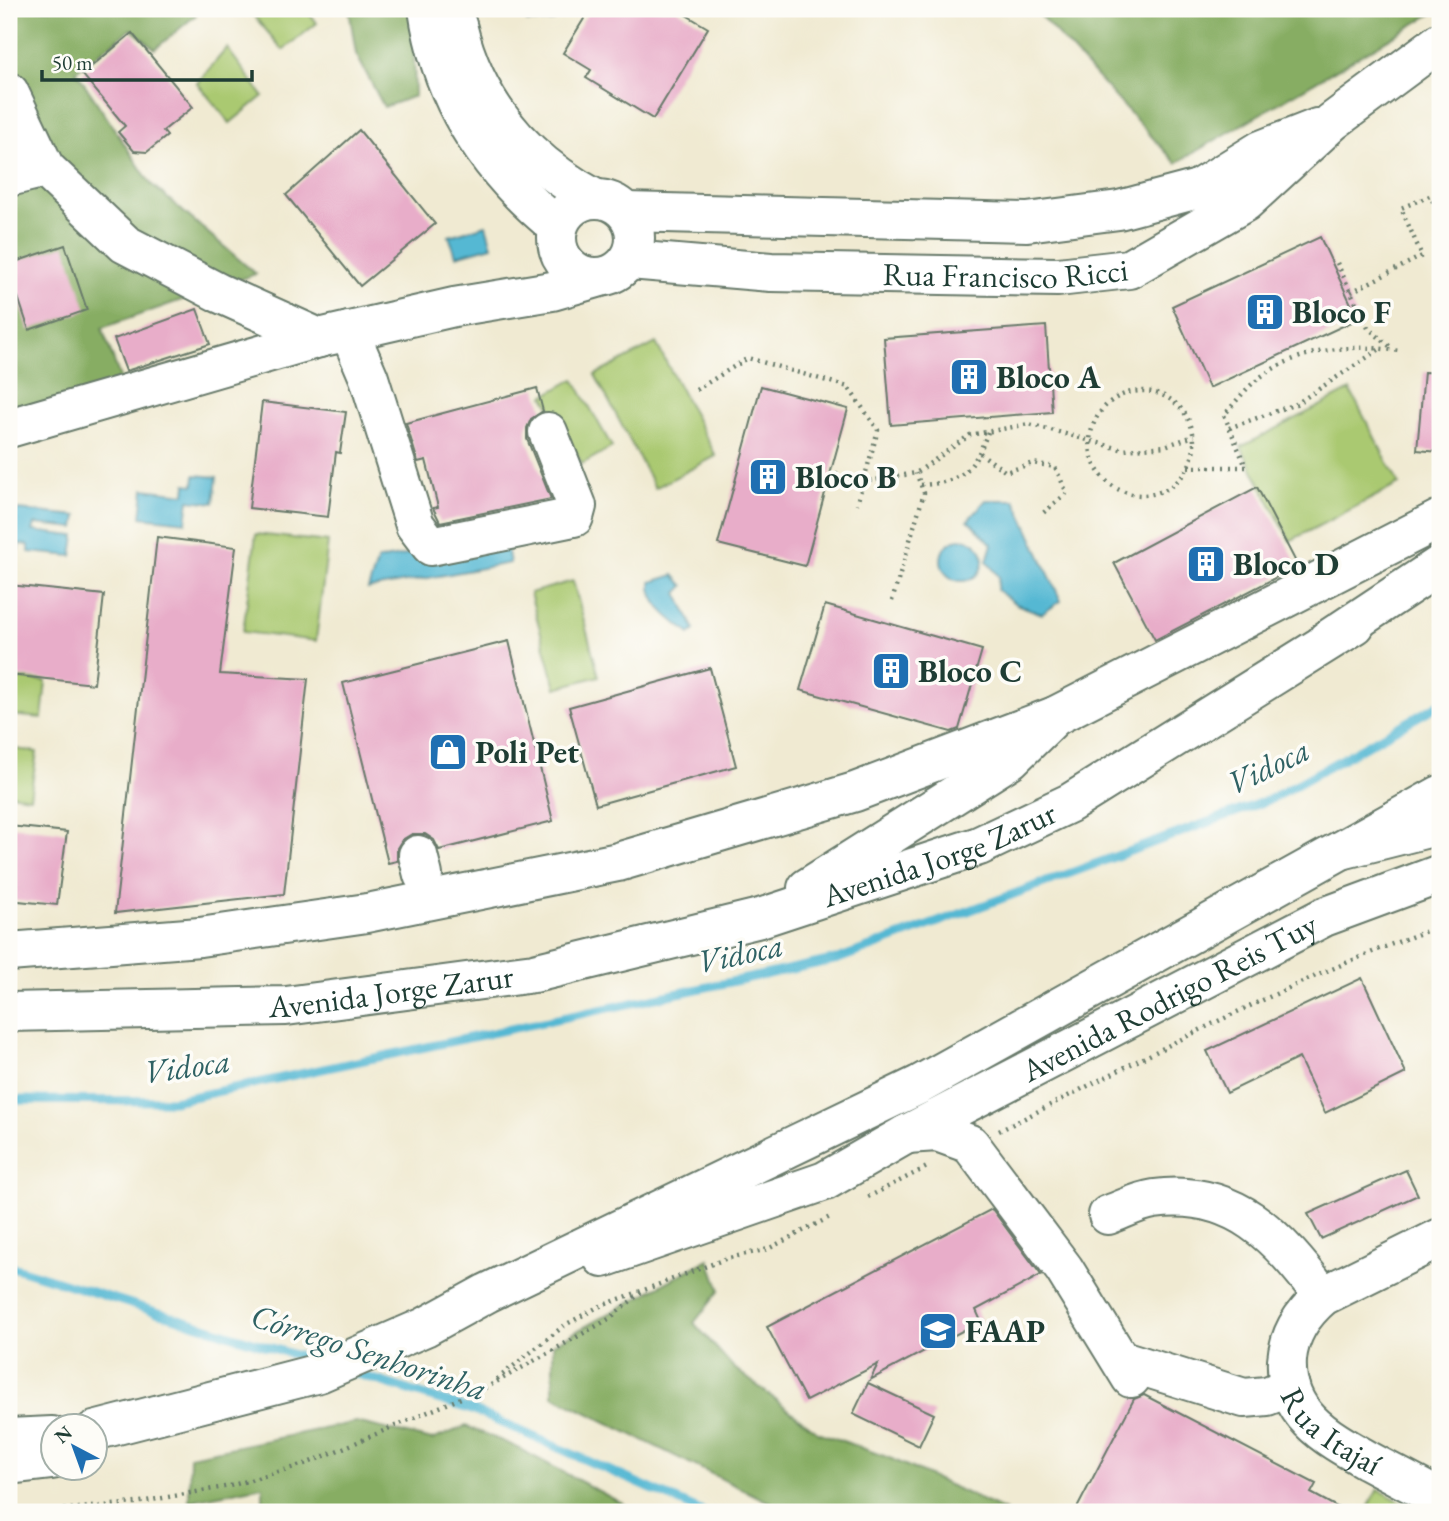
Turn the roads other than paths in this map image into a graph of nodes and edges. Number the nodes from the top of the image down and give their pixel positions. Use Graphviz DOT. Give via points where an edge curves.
graph roads {
  1 [pos="428,9"];
  2 [pos="454,9"];
  3 [pos="1440,42"];
  4 [pos="9,92"];
  5 [pos="1332,122"];
  6 [pos="45,168"];
  7 [pos="9,177"];
  8 [pos="610,205"];
  9 [pos="1119,210"];
  10 [pos="557,235"];
  11 [pos="613,269"];
  12 [pos="1129,269"];
  13 [pos="454,307"];
  14 [pos="334,334"];
  15 [pos="9,428"];
  16 [pos="548,432"];
  17 [pos="1440,519"];
  18 [pos="1440,565"];
  19 [pos="1440,580"];
  20 [pos="1327,640"];
  21 [pos="1055,716"];
  22 [pos="1440,795"];
  23 [pos="1440,825"];
  24 [pos="1345,849"];
  25 [pos="1440,874"];
  26 [pos="760,918"];
  27 [pos="22,941"];
  28 [pos="9,1012"];
  29 [pos="979,1094"];
  30 [pos="905,1135"];
  31 [pos="983,1139"];
  32 [pos="1108,1215"];
  33 [pos="1440,1238"];
  34 [pos="487,1293"];
  35 [pos="1322,1296"];
  36 [pos="1290,1387"];
  37 [pos="197,1406"];
  38 [pos="9,1424"];
  39 [pos="108,1428"];
  40 [pos="38,1441"];
  41 [pos="38,1443"];
  42 [pos="108,1445"];
  43 [pos="9,1465"];
  44 [pos="1440,1499"];
  1 -- 10 [label="main road" via="441,66 468,128 508,182"];
  2 -- 8 [label="main road" via="471,71 499,120 542,165"];
  3 -- 5 [label="main road, Rua Francisco Ricci"];
  4 -- 6 [label="main road"];
  5 -- 9 [label="main road, Rua Francisco Ricci" via="1261,150 1198,189"];
  5 -- 12 [label="main road, Rua Francisco Ricci" via="1245,202"];
  6 -- 7 [label="main road"];
  6 -- 14 [label="main road" via="125,244 219,293"];
  8 -- 9 [label="main road, Rua Francisco Ricci" via="1027,222"];
  8 -- 10 [label="main road" via="569,208"];
  8 -- 11 [label="main road" via="635,235"];
  9 -- 12 [label="main road" via="1135,228 1137,243"];
  10 -- 11 [label="main road" via="563,261 578,274"];
  10 -- 13 [label="main road" via="549,256 521,280"];
  11 -- 12 [label="main road, Rua Francisco Ricci" via="1044,277 1093,276"];
  11 -- 13 [label="main road" via="552,291"];
  13 -- 14 [label="main road"];
  14 -- 15 [label="main road"];
  14 -- 16 [label="main road" via="369,378 415,525 431,546 574,517 577,506"];
  17 -- 21 [label="main road"];
  18 -- 20 [label="main road"];
  19 -- 20 [label="main road, Avenida Jorge Zarur"];
  20 -- 26 [label="main road, Avenida Jorge Zarur" via="1070,803 979,846"];
  21 -- 26 [label="main road" via="1011,759"];
  21 -- 27 [label="main road" via="855,792 618,862 367,913 306,907 201,937"];
  22 -- 24 [label="main road"];
  23 -- 24 [label="main road"];
  24 -- 34 [label="main road" via="919,1085"];
  25 -- 29 [label="main road, Avenida Rodrigo Reis Tuy" via="1324,917"];
  26 -- 28 [label="main road, Avenida Jorge Zarur" via="534,973 286,1006"];
  29 -- 30 [label="main road, Avenida Rodrigo Reis Tuy"];
  29 -- 31 [label="main road" via="968,1118"];
  30 -- 31 [label="main road" via="937,1132"];
  30 -- 34 [label="main road, Avenida Rodrigo Reis Tuy" via="825,1181 654,1243"];
  31 -- 36 [label="main road" via="1126,1369 1244,1398"];
  32 -- 35 [label="main road" via="1152,1199 1195,1197 1242,1213 1287,1250"];
  33 -- 35 [label="main road, Rua Itajaí"];
  34 -- 37 [label="main road" via="425,1327 319,1373"];
  35 -- 36 [label="main road, Rua Itajaí" via="1293,1335 1288,1350"];
  36 -- 44 [label="main road, Rua Itajaí" via="1296,1404 1319,1432"];
  37 -- 39 [label="main road"];
  37 -- 42 [label="main road" via="159,1427"];
  38 -- 40 [label="main road"];
  41 -- 43 [label="main road"];
}
